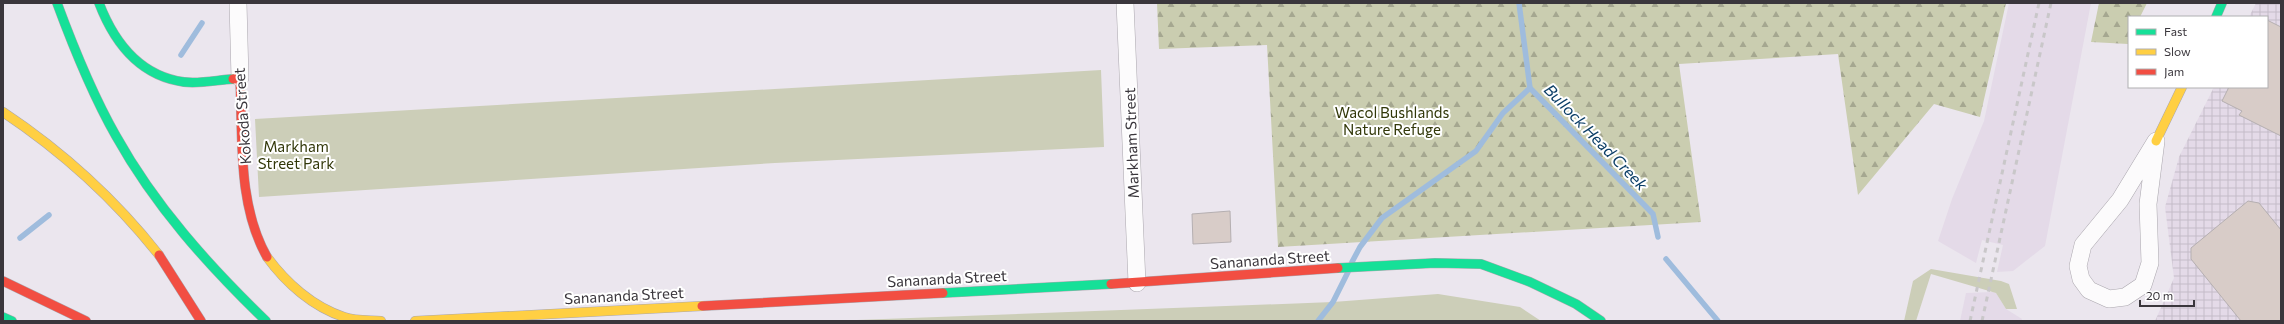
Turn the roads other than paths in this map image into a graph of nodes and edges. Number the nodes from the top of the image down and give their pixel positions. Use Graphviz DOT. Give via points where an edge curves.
graph roads {
  1 [pos="57,3"];
  2 [pos="99,3"];
  3 [pos="238,3"];
  4 [pos="1125,3"];
  5 [pos="2222,3"];
  6 [pos="2216,16"];
  7 [pos="2182,88"];
  8 [pos="238,89"];
  9 [pos="3,112"];
  10 [pos="2156,141"];
  11 [pos="3,280"];
  12 [pos="1137,283"];
  13 [pos="3,317"];
  14 [pos="12,321"];
  15 [pos="86,321"];
  16 [pos="201,321"];
  17 [pos="266,321"];
  18 [pos="381,321"];
  19 [pos="415,321"];
  20 [pos="1602,321"];
  1 -- 17 [label="main road" via="81,70 97,104 142,181 174,226 208,265"];
  2 -- 8 [label="main road" via="113,34 133,58 148,70 170,79"];
  3 -- 8 [label="street, Kokoda Street"];
  4 -- 12 [label="street, Markham Street"];
  5 -- 6 [label="main road"];
  7 -- 10 [label="main road"];
  8 -- 18 [label="main road, Kokoda Street" via="254,230 271,262 308,300 345,317"];
  9 -- 16 [label="main road" via="60,152 117,205 169,268"];
  10 -- 10 [label="street" via="2148,204 2150,264 2143,285 2125,297 2109,299 2089,290 2081,279 2078,266 2083,245 2120,200"];
  11 -- 15 [label="main road"];
  12 -- 19 [label="main road, Sanananda Street"];
  12 -- 20 [label="main road, Sanananda Street" via="1368,266 1481,264 1530,282 1576,304"];
  13 -- 14 [label="main road"];
}
